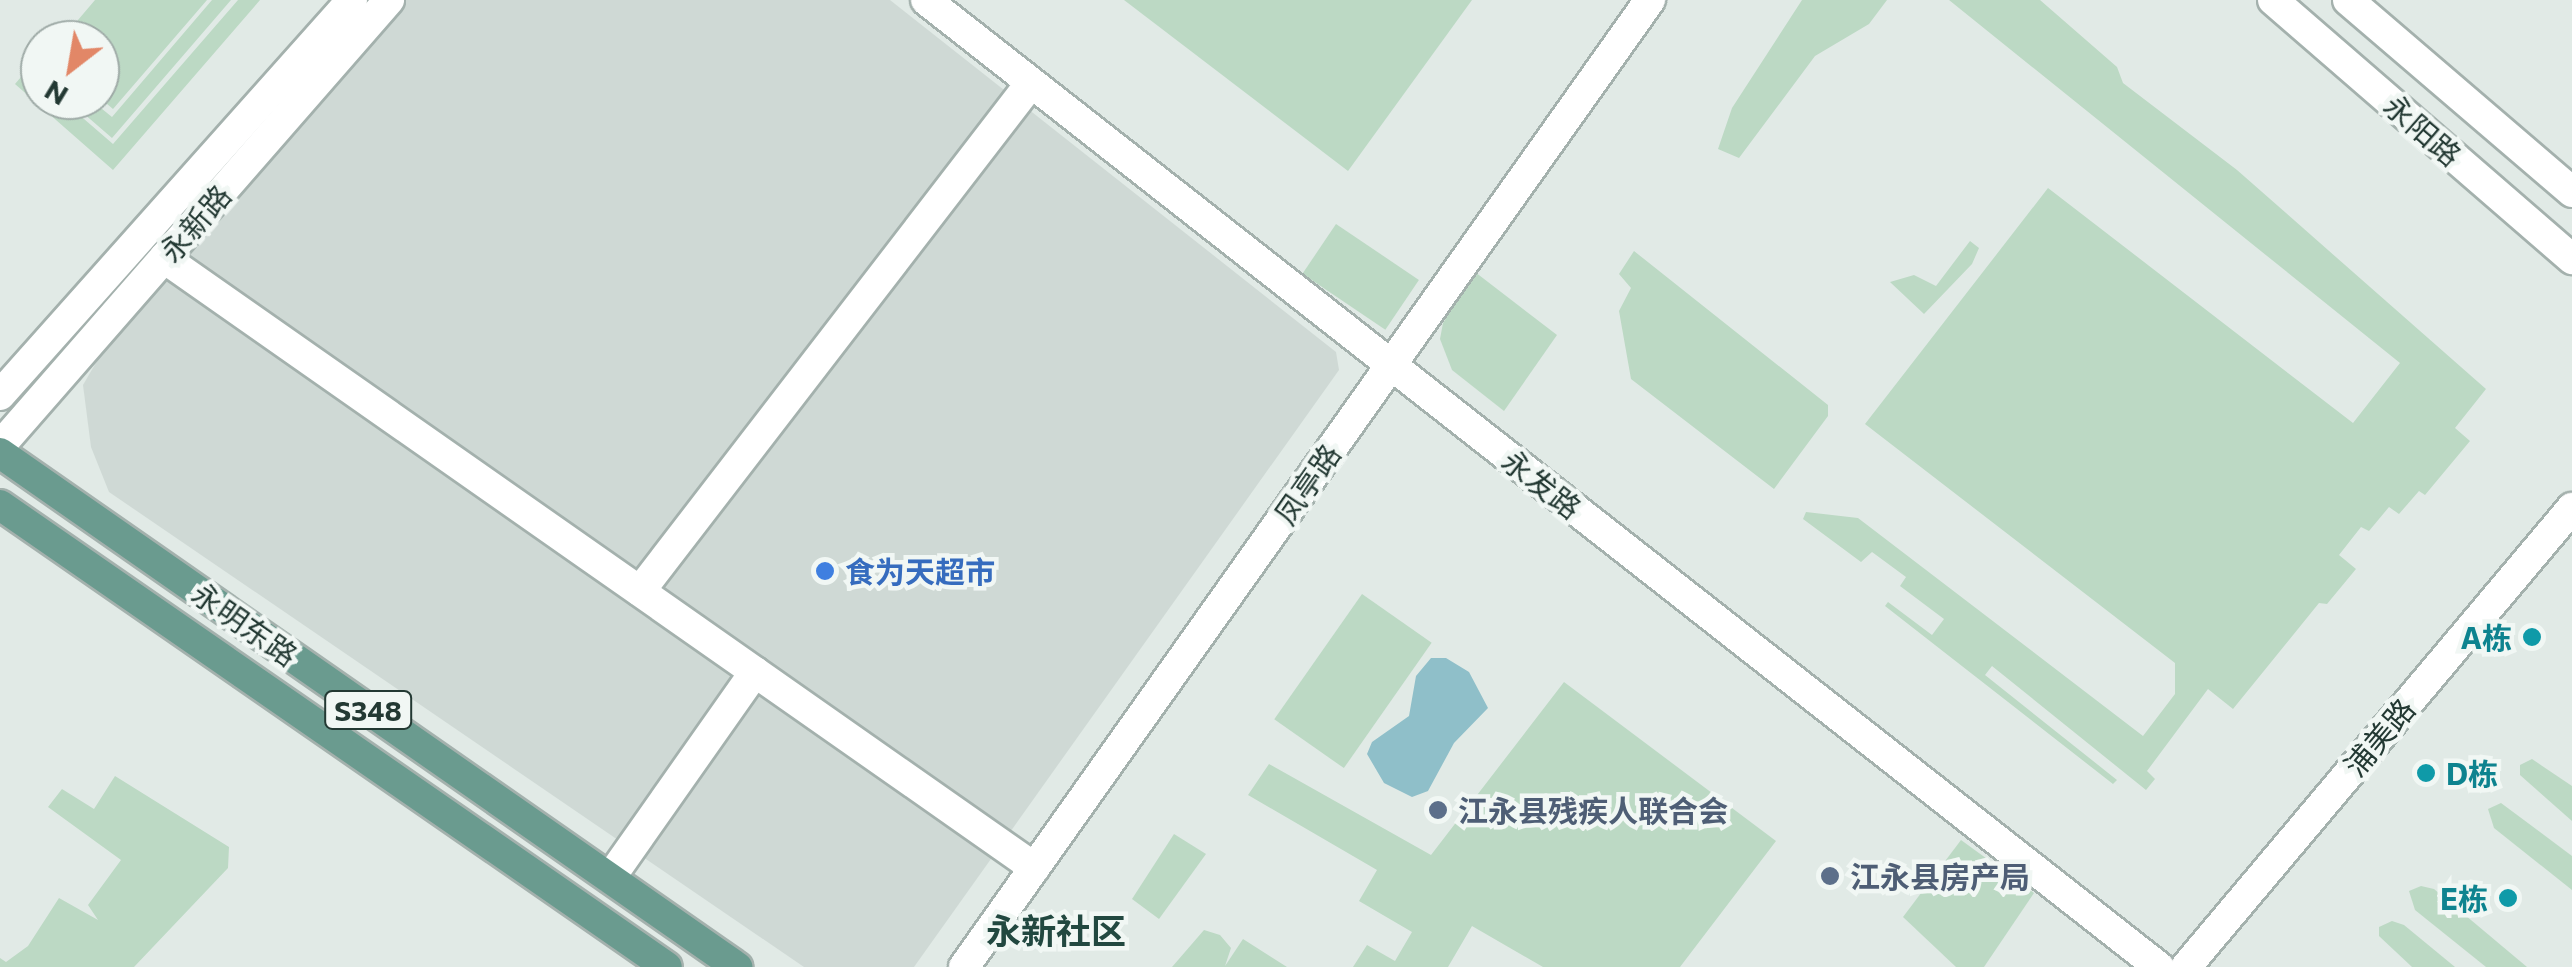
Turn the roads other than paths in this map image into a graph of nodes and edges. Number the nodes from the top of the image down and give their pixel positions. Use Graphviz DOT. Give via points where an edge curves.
graph roads {
  1 [pos="352,0"];
  2 [pos="390,0"];
  3 [pos="926,0"];
  4 [pos="1650,0"];
  5 [pos="2273,0"];
  6 [pos="2348,0"];
  7 [pos="1031,83"];
  8 [pos="2572,192"];
  9 [pos="164,258"];
  10 [pos="2572,260"];
  11 [pos="1390,366"];
  12 [pos="0,396"];
  13 [pos="0,450"];
  14 [pos="0,505"];
  15 [pos="2572,508"];
  16 [pos="640,591"];
  17 [pos="755,672"];
  18 [pos="1035,868"];
  19 [pos="610,878"];
  20 [pos="667,967"];
  21 [pos="737,967"];
  22 [pos="964,967"];
  23 [pos="2159,967"];
  24 [pos="2186,967"];
  1 -- 12 [label="street, 永新路"];
  2 -- 9 [label="street, 永新路"];
  3 -- 7 [label="street, 永发路"];
  4 -- 11 [label="street, 凤亭路"];
  5 -- 10 [label="street, 永阳路"];
  6 -- 8 [label="street, 永阳路"];
  7 -- 11 [label="street, 永发路"];
  7 -- 16 [label="street"];
  9 -- 13 [label="street, 永新路"];
  9 -- 16 [label="street"];
  11 -- 18 [label="street, 凤亭路"];
  11 -- 23 [label="street, 永发路"];
  13 -- 19 [label="main road, 永明东路 / S348"];
  14 -- 20 [label="main road, 永明东路 / S348"];
  15 -- 24 [label="street, 浦美路"];
  16 -- 17 [label="street"];
  17 -- 18 [label="street"];
  17 -- 19 [label="street"];
  18 -- 22 [label="street, 凤亭路"];
  19 -- 21 [label="main road, 永明东路 / S348"];
}
